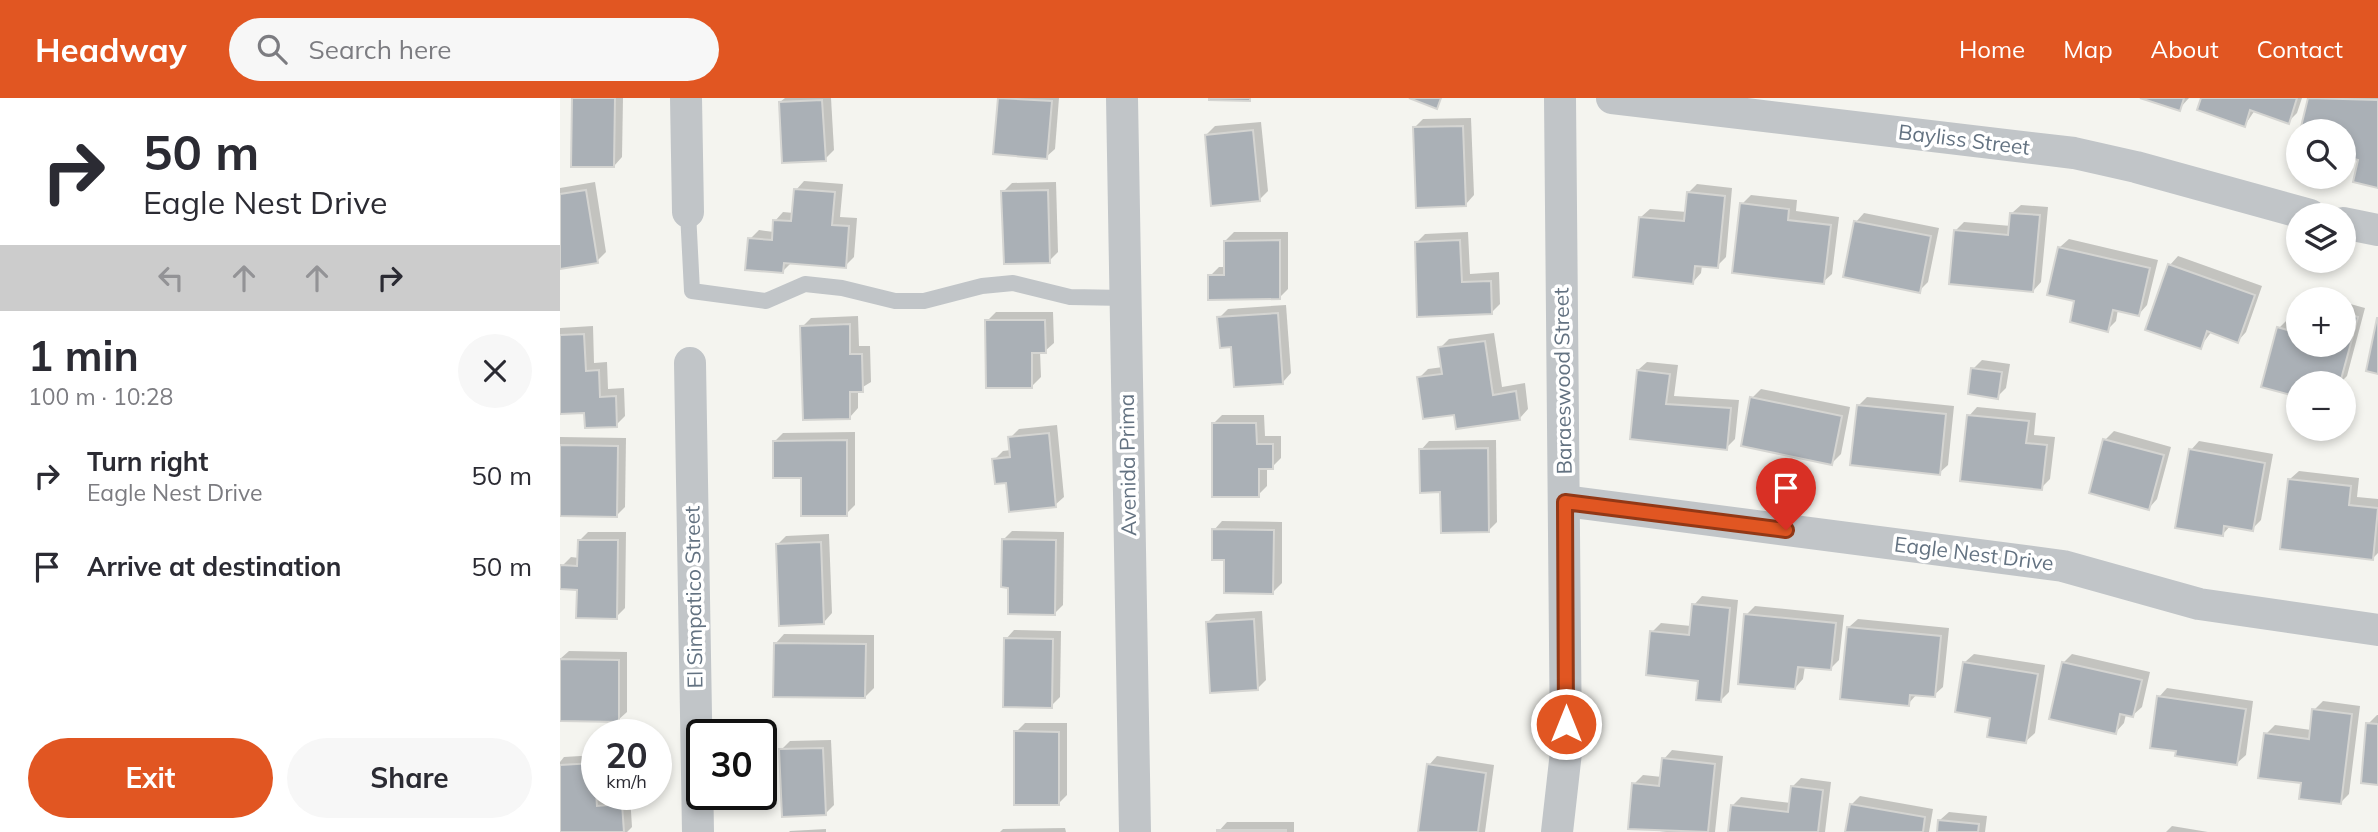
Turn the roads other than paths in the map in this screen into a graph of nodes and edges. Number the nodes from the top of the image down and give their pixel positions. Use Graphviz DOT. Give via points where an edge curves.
graph roads {
  1 [pos="686,98"];
  2 [pos="1122,98"];
  3 [pos="1560,98"];
  4 [pos="1612,98"];
  5 [pos="2286,208"];
  6 [pos="688,212"];
  7 [pos="2356,226"];
  8 [pos="2378,230"];
  9 [pos="1125,298"];
  10 [pos="690,363"];
  11 [pos="1565,502"];
  12 [pos="2378,630"];
  13 [pos="698,832"];
  14 [pos="1135,832"];
  15 [pos="1558,832"];
  1 -- 6 [label="street"];
  2 -- 9 [label="street, Avenida Prima"];
  3 -- 11 [label="street, Baraeswood Street"];
  4 -- 5 [label="street, Bayliss Street" via="2074,153"];
  6 -- 9 [label="lane" via="692,291 766,301 805,284 895,301 924,301 1013,283 1070,297"];
  7 -- 8 [label="street"];
  9 -- 14 [label="street, Avenida Prima"];
  10 -- 13 [label="street, El Simpatico Street"];
  11 -- 12 [label="street, Eagle Nest Drive" via="2063,566 2199,604"];
  11 -- 15 [label="street, Baraeswood Street" via="1566,752"];
}
